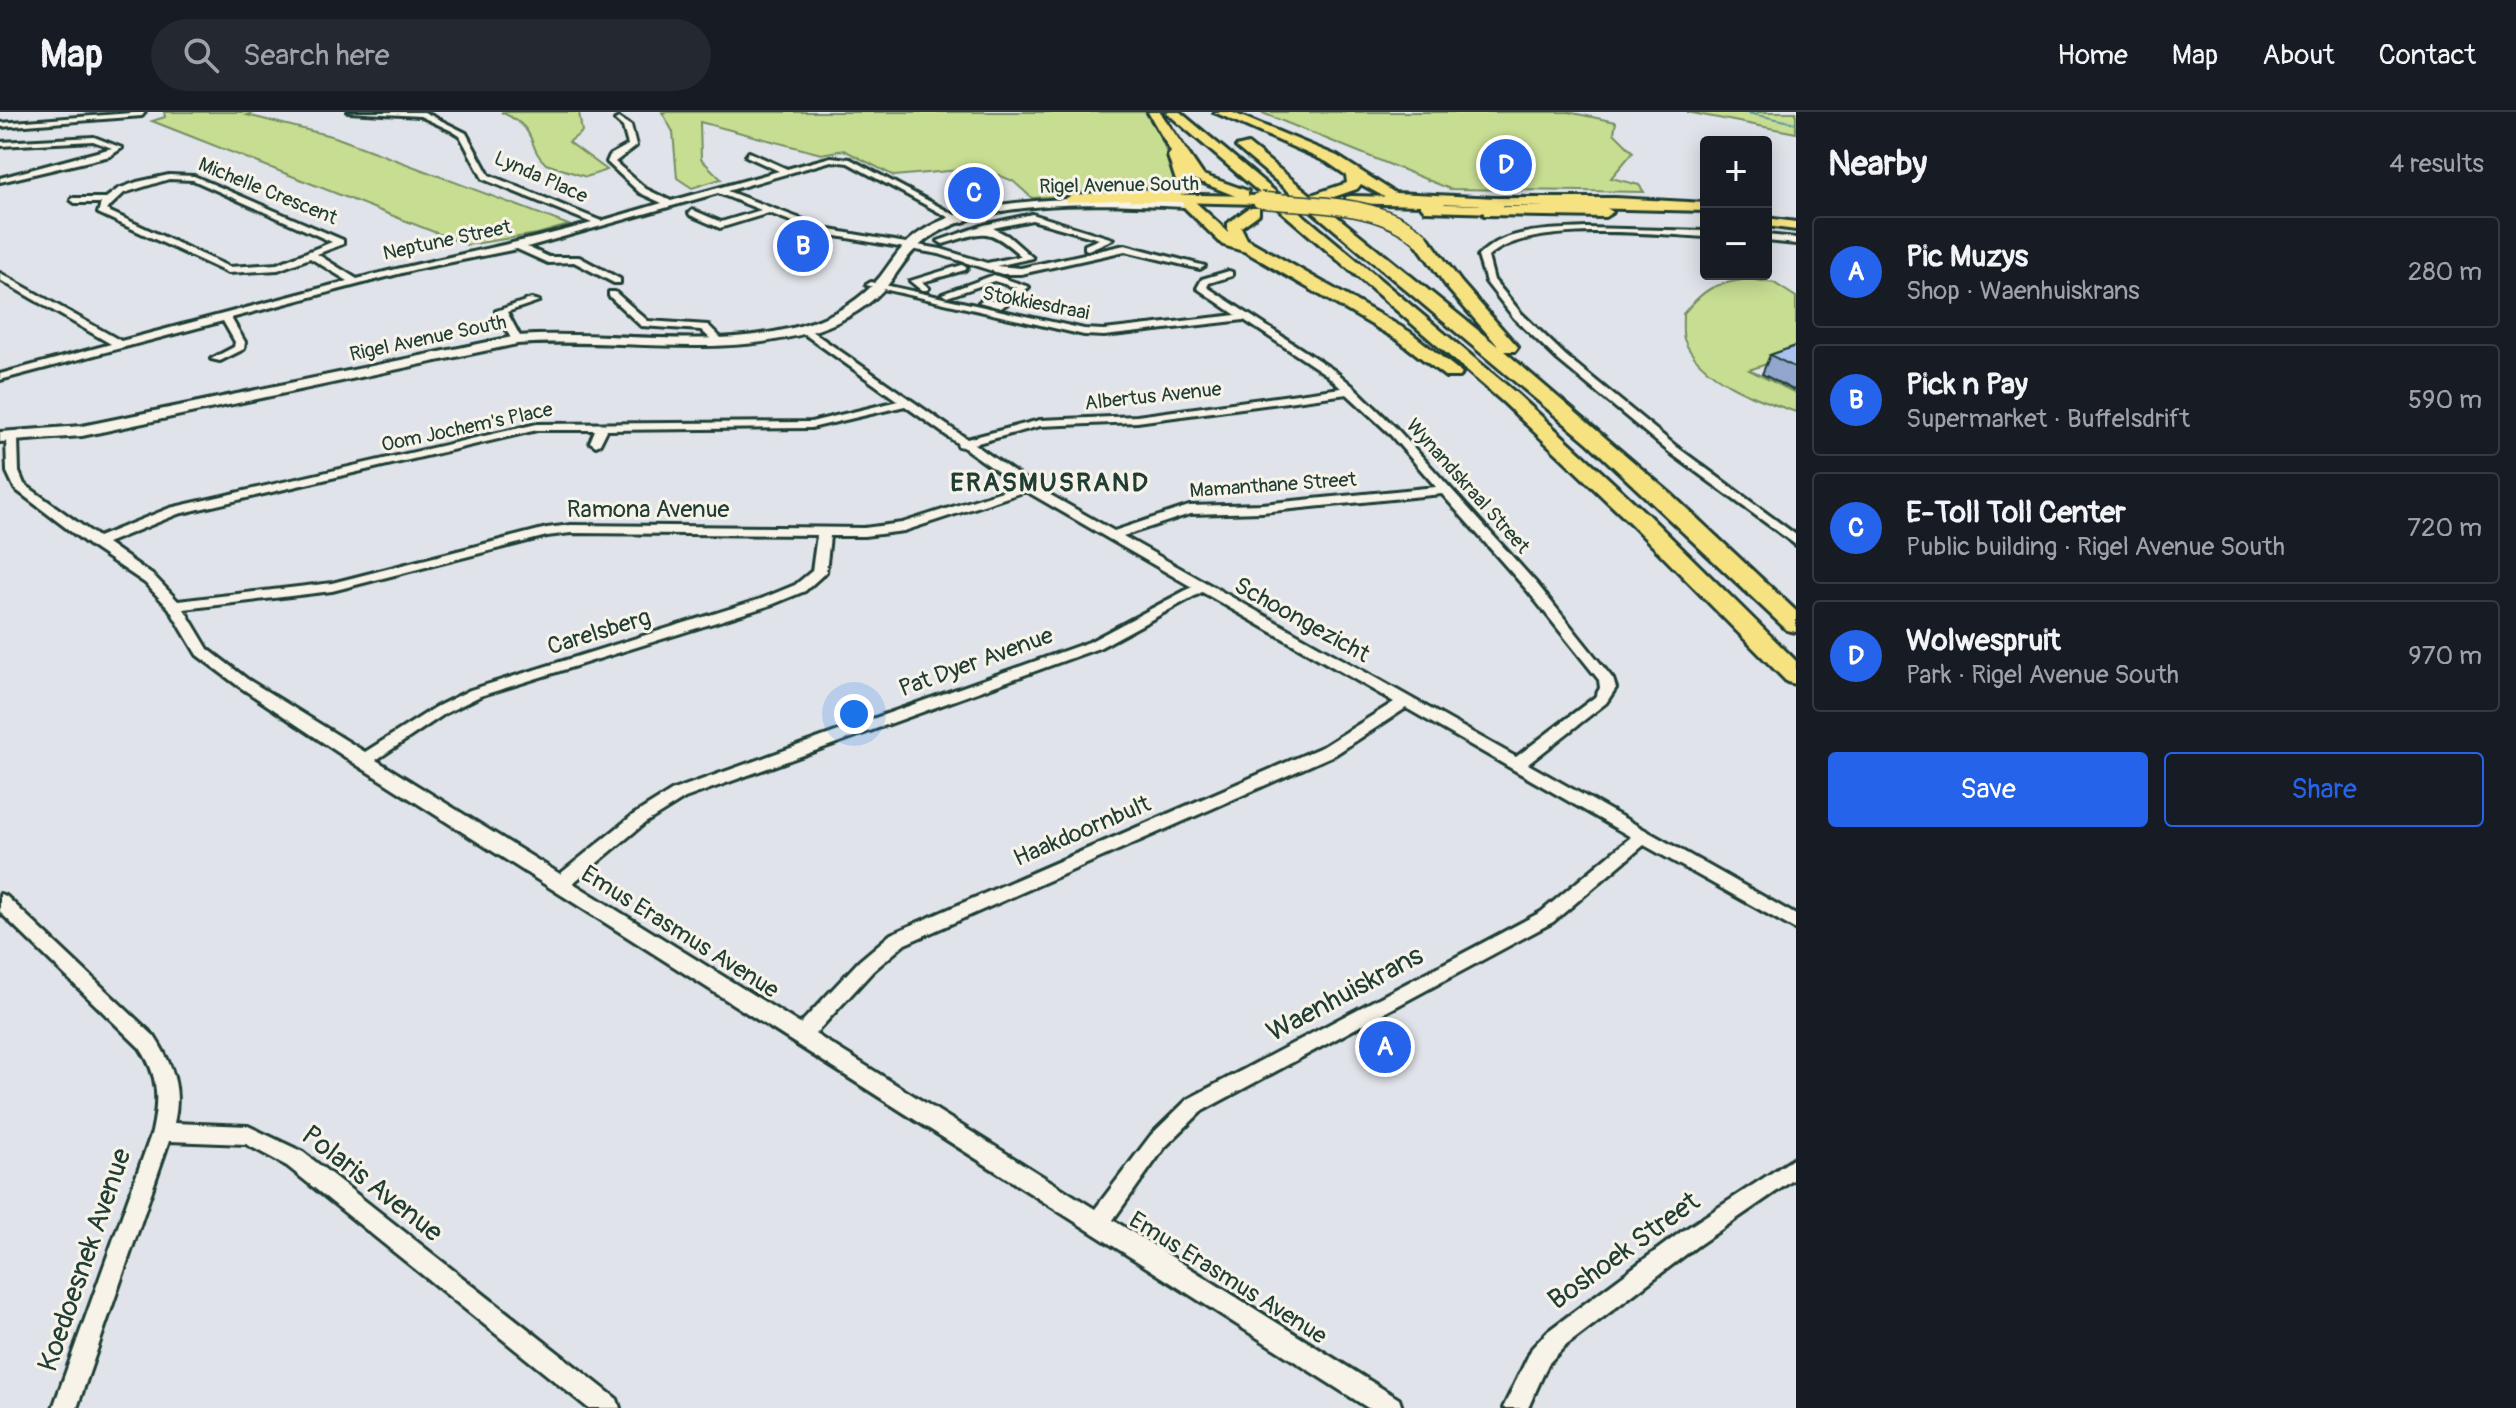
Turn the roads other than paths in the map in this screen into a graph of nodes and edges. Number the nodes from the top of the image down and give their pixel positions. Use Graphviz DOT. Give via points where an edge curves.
graph roads {
  1 [pos="352,112"];
  2 [pos="1154,112"];
  3 [pos="1172,112"];
  4 [pos="1201,112"];
  5 [pos="1220,112"];
  6 [pos="423,113"];
  7 [pos="142,114"];
  8 [pos="619,120"];
  9 [pos="0,125"];
  10 [pos="25,143"];
  11 [pos="0,144"];
  12 [pos="1310,150"];
  13 [pos="0,152"];
  14 [pos="1179,153"];
  15 [pos="749,154"];
  16 [pos="786,171"];
  17 [pos="0,180"];
  18 [pos="717,190"];
  19 [pos="1072,199"];
  20 [pos="1237,199"];
  21 [pos="75,200"];
  22 [pos="108,201"];
  23 [pos="1187,201"];
  24 [pos="1511,202"];
  25 [pos="668,203"];
  26 [pos="1292,203"];
  27 [pos="727,205"];
  28 [pos="1014,206"];
  29 [pos="1700,207"];
  30 [pos="939,208"];
  31 [pos="769,210"];
  32 [pos="1605,212"];
  33 [pos="693,213"];
  34 [pos="1772,213"];
  35 [pos="752,215"];
  36 [pos="1796,216"];
  37 [pos="1700,217"];
  38 [pos="959,220"];
  39 [pos="598,223"];
  40 [pos="1772,223"];
  41 [pos="1796,226"];
  42 [pos="987,227"];
  43 [pos="1700,234"];
  44 [pos="1772,239"];
  45 [pos="943,241"];
  46 [pos="1796,241"];
  47 [pos="516,245"];
  48 [pos="907,246"];
  49 [pos="312,255"];
  50 [pos="1028,258"];
  51 [pos="300,260"];
  52 [pos="982,265"];
  53 [pos="1439,265"];
  54 [pos="1200,266"];
  55 [pos="962,268"];
  56 [pos="1229,274"];
  57 [pos="0,276"];
  58 [pos="617,281"];
  59 [pos="348,282"];
  60 [pos="1316,285"];
  61 [pos="875,286"];
  62 [pos="924,288"];
  63 [pos="612,294"];
  64 [pos="947,294"];
  65 [pos="913,295"];
  66 [pos="534,301"];
  67 [pos="225,316"];
  68 [pos="1244,317"];
  69 [pos="804,329"];
  70 [pos="517,340"];
  71 [pos="719,341"];
  72 [pos="120,345"];
  73 [pos="216,359"];
  74 [pos="0,377"];
  75 [pos="1351,390"];
  76 [pos="903,403"];
  77 [pos="603,425"];
  78 [pos="6,438"];
  79 [pos="596,442"];
  80 [pos="962,444"];
  81 [pos="1616,456"];
  82 [pos="1698,470"];
  83 [pos="1027,487"];
  84 [pos="1442,490"];
  85 [pos="1639,519"];
  86 [pos="824,534"];
  87 [pos="1111,536"];
  88 [pos="1796,541"];
  89 [pos="95,543"];
  90 [pos="1796,552"];
  91 [pos="1200,588"];
  92 [pos="175,606"];
  93 [pos="1796,625"];
  94 [pos="1796,676"];
  95 [pos="1405,702"];
  96 [pos="363,761"];
  97 [pos="1517,764"];
  98 [pos="1643,836"];
  99 [pos="559,885"];
  100 [pos="0,901"];
  101 [pos="1796,923"];
  102 [pos="802,1035"];
  103 [pos="162,1132"];
  104 [pos="1796,1166"];
  105 [pos="1097,1224"];
  106 [pos="65,1408"];
  107 [pos="608,1408"];
  108 [pos="1390,1408"];
  109 [pos="1515,1408"];
  1 -- 6 [label="street, Lynda Place"];
  2 -- 14 [label="highway"];
  3 -- 85 [label="highway" via="1510,398"];
  4 -- 81 [label="highway"];
  5 -- 12 [label="highway"];
  6 -- 39 [label="street, Lynda Place" via="463,135 486,177"];
  7 -- 9 [label="street"];
  8 -- 25 [label="street" via="627,126 632,146 611,162 643,191"];
  10 -- 11 [label="street"];
  10 -- 13 [label="street"];
  10 -- 17 [label="street" via="99,139 118,148"];
  12 -- 24 [label="highway" via="1397,198"];
  12 -- 26 [label="highway" via="1355,177 1352,186"];
  14 -- 19 [label="highway" via="1175,156 1186,185 1182,191"];
  14 -- 20 [label="highway" via="1198,178"];
  15 -- 16 [label="street"];
  16 -- 18 [label="street, Neptune Street"];
  16 -- 30 [label="street, Neptune Street" via="847,159"];
  18 -- 25 [label="street, Neptune Street"];
  18 -- 31 [label="street"];
  19 -- 23 [label="main road, Rigel Avenue South"];
  19 -- 28 [label="main road, Rigel Avenue South"];
  20 -- 23 [label="main road, Rigel Avenue South"];
  20 -- 26 [label="highway, bridge"];
  20 -- 26 [label="main road, Rigel Avenue South"];
  21 -- 22 [label="street"];
  22 -- 49 [label="street, Michelle Crescent" via="128,188 189,177 340,241"];
  22 -- 51 [label="street, Michelle Crescent" via="101,208 103,214 218,268 262,270"];
  23 -- 38 [label="main road, Rigel Avenue South" via="1053,204"];
  23 -- 60 [label="highway" via="1229,242"];
  24 -- 29 [label="main road"];
  24 -- 32 [label="main road" via="1353,203"];
  25 -- 39 [label="street, Neptune Street"];
  26 -- 53 [label="highway, bridge" via="1366,212 1403,225 1421,239"];
  26 -- 60 [label="highway" via="1237,221 1235,236"];
  27 -- 35 [label="street"];
  28 -- 30 [label="main road" via="964,213"];
  28 -- 38 [label="main road, Rigel Avenue South"];
  30 -- 38 [label="street"];
  31 -- 35 [label="street"];
  31 -- 48 [label="street" via="828,232"];
  32 -- 37 [label="main road"];
  32 -- 53 [label="highway" via="1413,213 1414,224"];
  33 -- 35 [label="street" via="720,225"];
  34 -- 36 [label="main road"];
  38 -- 48 [label="main road, Rigel Avenue South"];
  39 -- 47 [label="street, Neptune Street"];
  40 -- 41 [label="main road"];
  42 -- 45 [label="street"];
  42 -- 50 [label="street" via="1001,232"];
  42 -- 50 [label="street" via="1032,217 1108,239"];
  43 -- 82 [label="street" via="1532,234 1494,244 1481,263 1494,285 1571,369"];
  44 -- 46 [label="street"];
  47 -- 58 [label="street" via="548,260 576,259"];
  47 -- 59 [label="street, Neptune Street"];
  48 -- 52 [label="street"];
  48 -- 61 [label="main road, Rigel Avenue South"];
  49 -- 51 [label="street, Michelle Crescent"];
  49 -- 59 [label="street"];
  50 -- 52 [label="street"];
  51 -- 59 [label="street"];
  52 -- 54 [label="street" via="1021,271 1125,248"];
  53 -- 81 [label="highway"];
  55 -- 62 [label="street" via="915,281"];
  56 -- 68 [label="street, Wynandskraal Street" via="1201,285"];
  57 -- 72 [label="street"];
  59 -- 67 [label="street, Neptune Street"];
  60 -- 85 [label="highway" via="1424,350"];
  61 -- 65 [label="street, Stokkiesdraai"];
  61 -- 69 [label="main road, Rigel Avenue South" via="842,314"];
  62 -- 64 [label="street"];
  62 -- 65 [label="street"];
  63 -- 71 [label="street" via="645,324 704,327"];
  64 -- 64 [label="street" via="997,306 1024,287 994,278"];
  65 -- 68 [label="street, Stokkiesdraai" via="1093,333"];
  66 -- 70 [label="street" via="502,309"];
  67 -- 72 [label="street, Neptune Street"];
  67 -- 73 [label="street" via="239,349"];
  68 -- 75 [label="street, Wynandskraal Street"];
  69 -- 71 [label="main road, Rigel Avenue South"];
  69 -- 76 [label="street, Schoongezicht"];
  70 -- 71 [label="main road, Rigel Avenue South" via="575,336"];
  70 -- 78 [label="main road, Rigel Avenue South" via="82,431"];
  72 -- 74 [label="street, Neptune Street"];
  75 -- 80 [label="street, Albertus Avenue" via="1146,418 1040,423"];
  75 -- 84 [label="street, Wynandskraal Street"];
  76 -- 77 [label="street, Oom Jochem's Place" via="811,425"];
  76 -- 80 [label="street, Schoongezicht"];
  77 -- 79 [label="street"];
  77 -- 89 [label="street, Oom Jochem's Place" via="528,429 278,486 174,511"];
  78 -- 89 [label="street, Emus Erasmus Avenue" via="19,486"];
  80 -- 83 [label="street, Schoongezicht"];
  81 -- 93 [label="highway"];
  82 -- 88 [label="street"];
  82 -- 90 [label="street" via="1709,485"];
  83 -- 86 [label="street, Ramona Avenue" via="904,527"];
  83 -- 87 [label="street, Schoongezicht"];
  84 -- 87 [label="street, Mamanthane Street" via="1189,510"];
  84 -- 97 [label="street, Wynandskraal Street" via="1532,587 1609,684 1589,711"];
  85 -- 94 [label="highway"];
  86 -- 92 [label="street, Ramona Avenue" via="571,529 332,587"];
  86 -- 96 [label="street, Carelsberg" via="819,572 800,588 475,693"];
  87 -- 91 [label="street, Schoongezicht"];
  89 -- 92 [label="street, Emus Erasmus Avenue" via="150,580"];
  91 -- 95 [label="street, Schoongezicht"];
  91 -- 99 [label="street, Pat Dyer Avenue" via="1094,645 679,794 649,811"];
  92 -- 96 [label="street, Emus Erasmus Avenue" via="202,652"];
  95 -- 97 [label="street, Schoongezicht"];
  95 -- 102 [label="street, Haakdoornbult" via="1330,750 898,939"];
  96 -- 99 [label="street, Emus Erasmus Avenue"];
  97 -- 98 [label="street, Schoongezicht"];
  98 -- 101 [label="street, Schoongezicht"];
  98 -- 105 [label="street, Waenhuiskrans" via="1547,917 1195,1105 1158,1141"];
  99 -- 102 [label="street, Emus Erasmus Avenue"];
  100 -- 103 [label="street" via="116,1011 163,1064 169,1105"];
  102 -- 105 [label="street, Emus Erasmus Avenue"];
  103 -- 106 [label="street, Koedoesnek Avenue"];
  103 -- 107 [label="street, Polaris Avenue" via="248,1135 295,1159"];
  104 -- 109 [label="street, Boshoek Street" via="1556,1339 1540,1356"];
  105 -- 108 [label="street, Emus Erasmus Avenue"];
}
